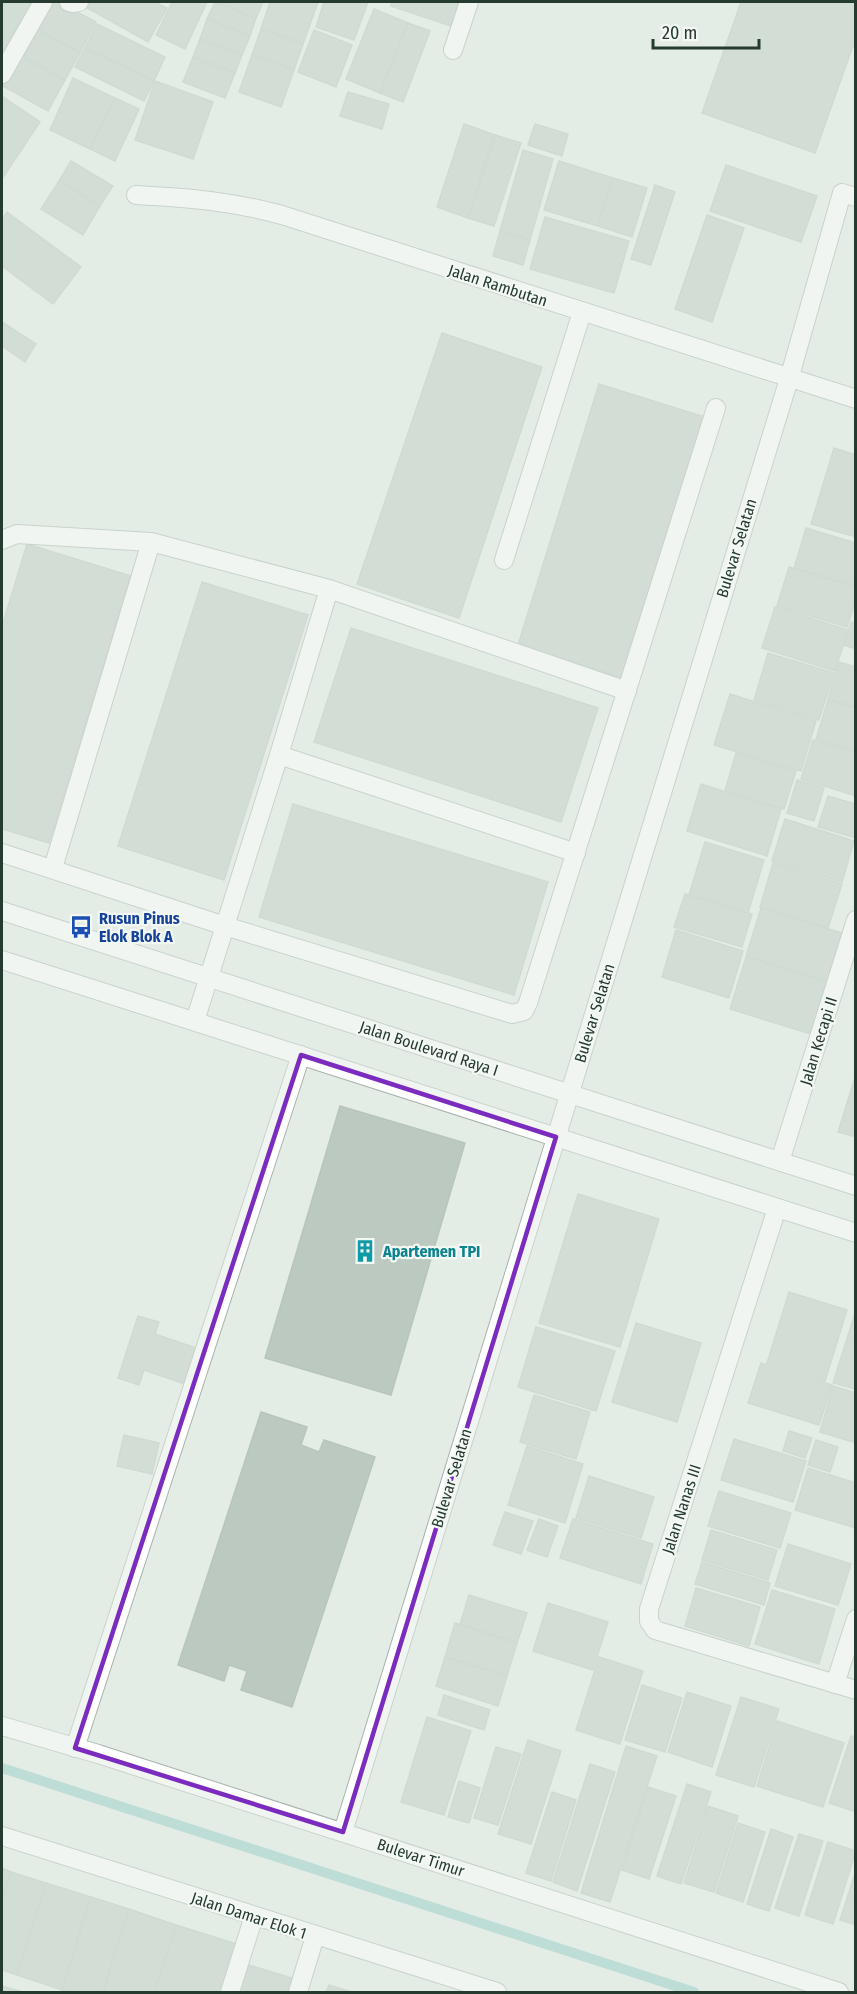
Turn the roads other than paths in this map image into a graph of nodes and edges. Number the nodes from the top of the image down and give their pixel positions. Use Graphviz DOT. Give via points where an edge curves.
graph roads {
  1 [pos="43,2"];
  2 [pos="69,2"];
  3 [pos="79,2"];
  4 [pos="469,2"];
  5 [pos="453,50"];
  6 [pos="2,74"];
  7 [pos="136,195"];
  8 [pos="849,195"];
  9 [pos="582,312"];
  10 [pos="789,379"];
  11 [pos="855,399"];
  12 [pos="716,408"];
  13 [pos="2,540"];
  14 [pos="151,542"];
  15 [pos="504,560"];
  16 [pos="329,589"];
  17 [pos="627,691"];
  18 [pos="279,755"];
  19 [pos="2,853"];
  20 [pos="576,853"];
  21 [pos="53,868"];
  22 [pos="2,911"];
  23 [pos="855,920"];
  24 [pos="225,926"];
  25 [pos="2,960"];
  26 [pos="209,977"];
  27 [pos="195,1021"];
  28 [pos="301,1055"];
  29 [pos="569,1094"];
  30 [pos="556,1137"];
  31 [pos="780,1161"];
  32 [pos="855,1186"];
  33 [pos="777,1208"];
  34 [pos="855,1233"];
  35 [pos="855,1619"];
  36 [pos="835,1684"];
  37 [pos="855,1690"];
  38 [pos="2,1726"];
  39 [pos="75,1748"];
  40 [pos="343,1832"];
  41 [pos="2,1836"];
  42 [pos="254,1916"];
  43 [pos="315,1936"];
  44 [pos="230,1992"];
  45 [pos="298,1992"];
  46 [pos="497,1992"];
  47 [pos="839,1992"];
  1 -- 6 [label="street"];
  2 -- 3 [label="street"];
  4 -- 5 [label="street"];
  7 -- 9 [label="street, Jalan Rambutan" via="242,204"];
  8 -- 10 [label="street, Bulevar Selatan"];
  9 -- 10 [label="street, Jalan Rambutan"];
  9 -- 15 [label="street"];
  10 -- 11 [label="street, Jalan Rambutan"];
  10 -- 29 [label="street, Bulevar Selatan"];
  12 -- 17 [label="street"];
  13 -- 14 [label="street" via="17,534"];
  14 -- 16 [label="street"];
  14 -- 21 [label="street"];
  16 -- 17 [label="street"];
  16 -- 18 [label="street"];
  17 -- 20 [label="street"];
  18 -- 20 [label="street"];
  18 -- 24 [label="street"];
  19 -- 21 [label="street"];
  20 -- 24 [label="street" via="528,1003 524,1011 512,1014"];
  21 -- 24 [label="street"];
  22 -- 26 [label="street, Jalan Boulevard Raya I"];
  23 -- 31 [label="street, Jalan Kecapi II"];
  24 -- 26 [label="street"];
  25 -- 27 [label="street"];
  26 -- 27 [label="street"];
  26 -- 29 [label="street, Jalan Boulevard Raya I"];
  27 -- 28 [label="street"];
  28 -- 30 [label="street"];
  28 -- 39 [label="street"];
  29 -- 30 [label="street, Bulevar Selatan"];
  29 -- 31 [label="street, Jalan Boulevard Raya I"];
  30 -- 33 [label="street"];
  30 -- 40 [label="street, Bulevar Selatan"];
  31 -- 32 [label="street, Jalan Boulevard Raya I"];
  33 -- 34 [label="street"];
  33 -- 36 [label="street, Jalan Nanas III" via="649,1610 649,1621 655,1630"];
  35 -- 36 [label="street"];
  36 -- 37 [label="street"];
  38 -- 39 [label="street, Bulevar Timur"];
  39 -- 40 [label="street, Bulevar Timur"];
  40 -- 47 [label="street, Bulevar Timur"];
  41 -- 42 [label="street, Jalan Damar Elok 1"];
  42 -- 43 [label="street, Jalan Damar Elok 1"];
  42 -- 44 [label="street"];
  43 -- 45 [label="street"];
  43 -- 46 [label="street, Jalan Damar Elok 1"];
}
